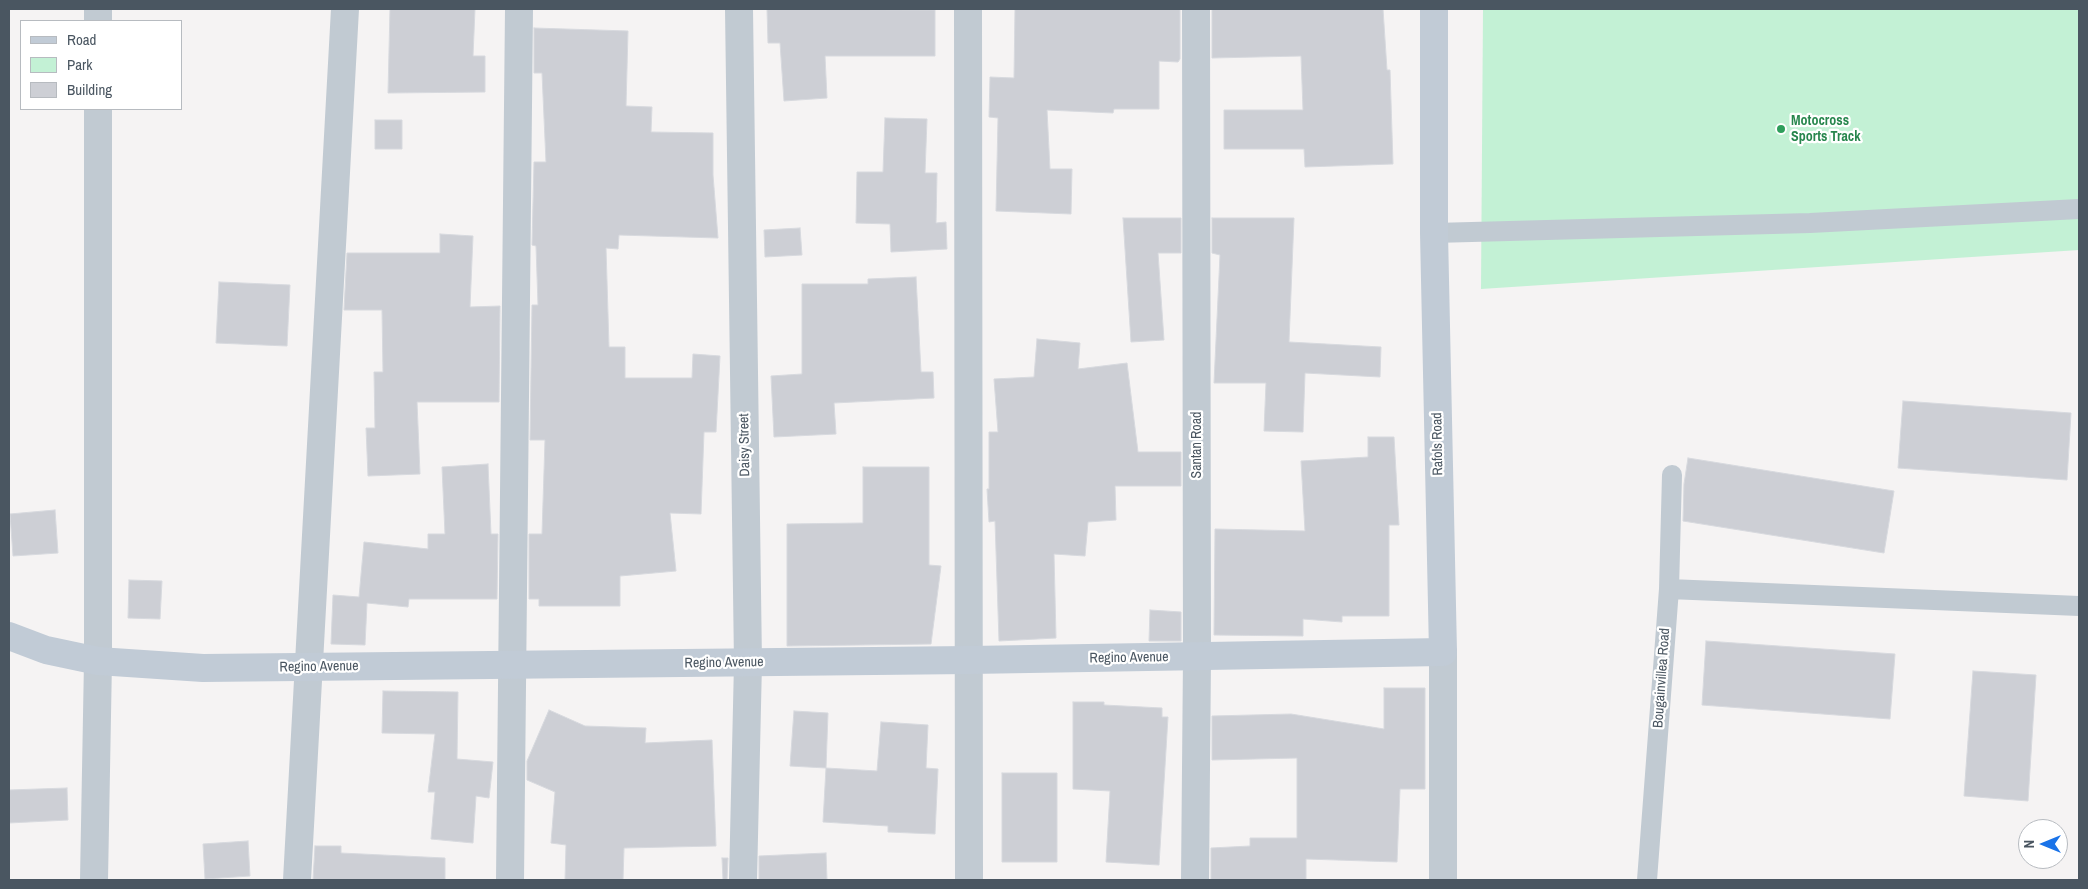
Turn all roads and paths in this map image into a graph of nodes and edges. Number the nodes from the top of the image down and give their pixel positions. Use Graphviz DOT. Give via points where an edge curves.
graph roads {
  1 [pos="345,9"];
  2 [pos="519,9"];
  3 [pos="739,9"];
  4 [pos="968,9"];
  5 [pos="1196,9"];
  6 [pos="1434,9"];
  7 [pos="98,110"];
  8 [pos="2079,209"];
  9 [pos="1434,233"];
  10 [pos="1672,475"];
  11 [pos="1668,589"];
  12 [pos="2079,606"];
  13 [pos="9,636"];
  14 [pos="1442,652"];
  15 [pos="1198,657"];
  16 [pos="970,660"];
  17 [pos="98,662"];
  18 [pos="748,663"];
  19 [pos="513,665"];
  20 [pos="308,667"];
  21 [pos="94,880"];
  22 [pos="297,880"];
  23 [pos="510,880"];
  24 [pos="743,880"];
  25 [pos="969,880"];
  26 [pos="1195,880"];
  27 [pos="1443,880"];
  28 [pos="1647,880"];
  1 -- 20 [label="street"];
  2 -- 19 [label="street"];
  3 -- 18 [label="street, Daisy Street"];
  4 -- 16 [label="street"];
  5 -- 15 [label="street, Santan Road"];
  6 -- 9 [label="street, Rafols Road"];
  7 -- 17 [label="street"];
  8 -- 9 [label="lane" via="1810,223"];
  9 -- 14 [label="street, Rafols Road"];
  10 -- 11 [label="lane, Bougainvillea Road"];
  11 -- 12 [label="lane"];
  11 -- 28 [label="lane, Bougainvillea Road"];
  13 -- 17 [label="street, Regino Avenue" via="46,650"];
  14 -- 15 [label="street, Regino Avenue"];
  14 -- 27 [label="street, Rafols Road"];
  15 -- 16 [label="street, Regino Avenue"];
  15 -- 26 [label="street, Santan Road"];
  16 -- 18 [label="street, Regino Avenue"];
  16 -- 25 [label="street"];
  17 -- 20 [label="street, Regino Avenue" via="203,668"];
  17 -- 21 [label="street"];
  18 -- 19 [label="street, Regino Avenue"];
  18 -- 24 [label="street, Daisy Street"];
  19 -- 20 [label="street, Regino Avenue"];
  19 -- 23 [label="street"];
  20 -- 22 [label="street"];
}
